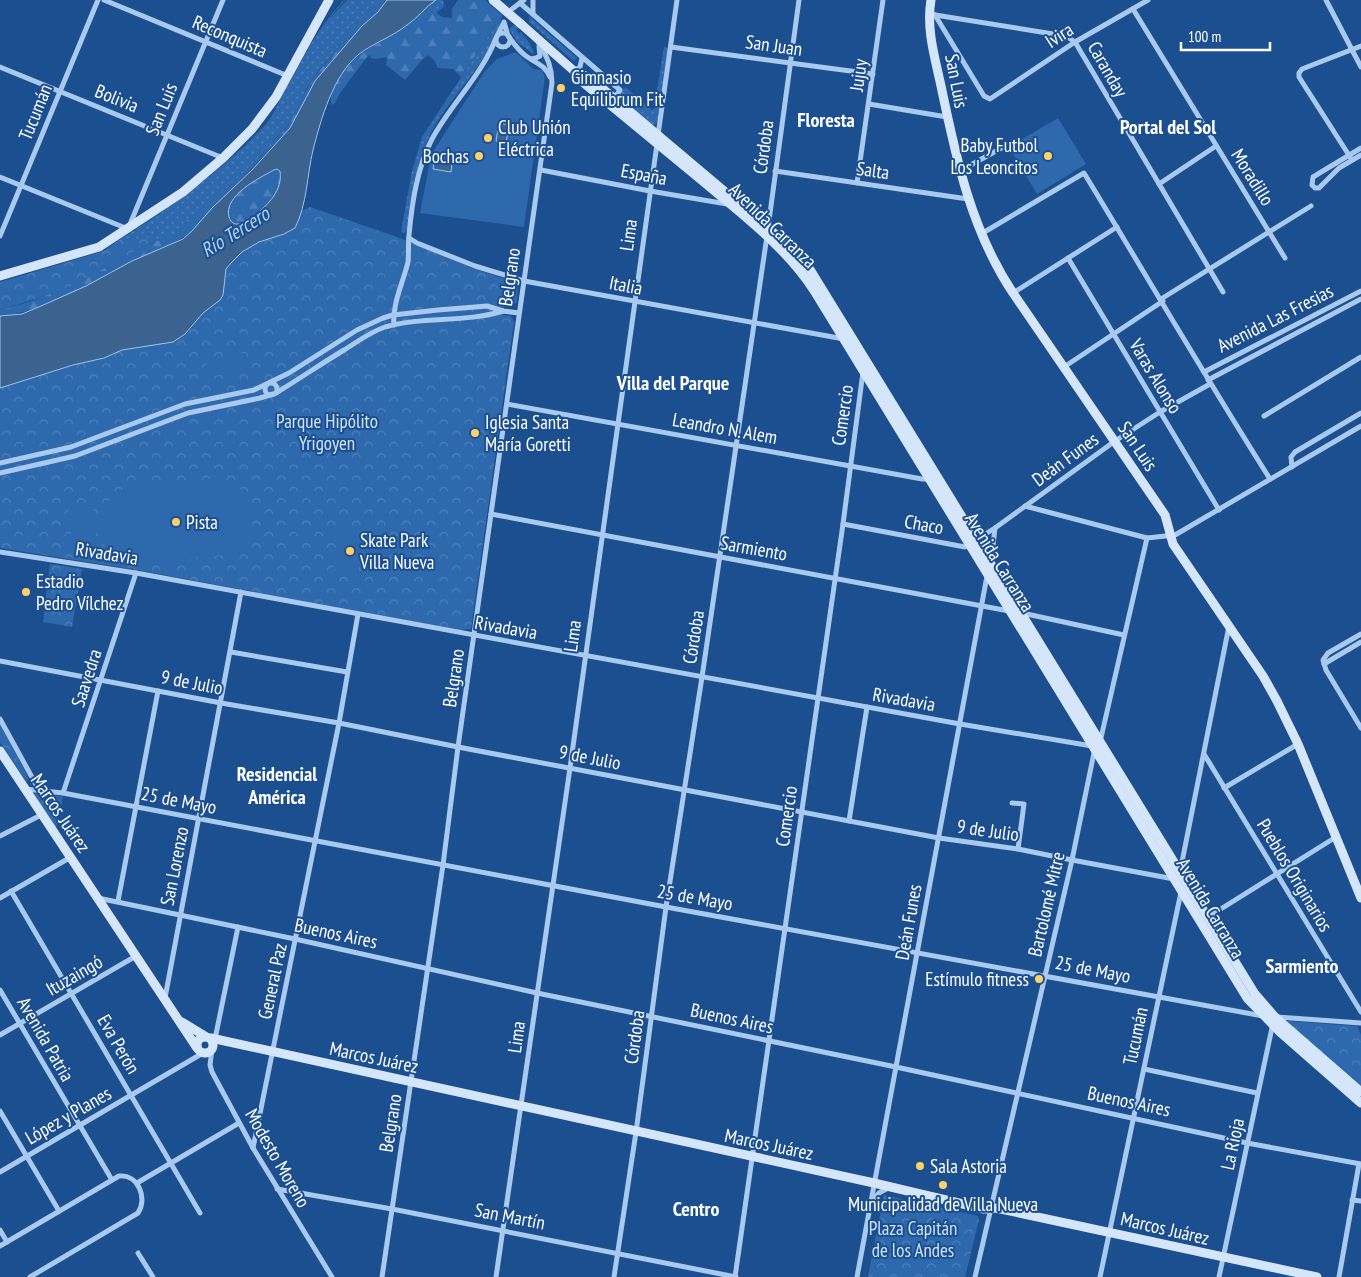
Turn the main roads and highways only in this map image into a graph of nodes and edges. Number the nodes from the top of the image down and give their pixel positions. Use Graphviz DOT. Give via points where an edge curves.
graph roads {
  1 [pos="329,0"];
  2 [pos="337,0"];
  3 [pos="493,0"];
  4 [pos="930,0"];
  5 [pos="310,36"];
  6 [pos="574,70"];
  7 [pos="657,139"];
  8 [pos="768,232"];
  9 [pos="0,276"];
  10 [pos="933,478"];
  11 [pos="973,543"];
  12 [pos="1016,612"];
  13 [pos="0,751"];
  14 [pos="1177,876"];
  15 [pos="1361,898"];
  16 [pos="179,1019"];
  17 [pos="1274,1021"];
  18 [pos="211,1041"];
  19 [pos="200,1050"];
  20 [pos="1361,1092"];
  21 [pos="1361,1103"];
  22 [pos="1317,1277"];
  1 -- 5 [label="main road"];
  2 -- 5 [label="main road"];
  3 -- 6 [label="main road, Avenida Carranza, bridge"];
  4 -- 15 [label="main road, San Luis" via="947,117 960,172 992,258 1165,516 1173,544 1264,676 1298,744"];
  5 -- 9 [label="main road" via="276,97 252,130 183,192 111,241"];
  6 -- 7 [label="main road, Avenida Carranza" via="585,84"];
  6 -- 7 [label="main road, Avenida Carranza" via="590,78"];
  7 -- 8 [label="main road, Avenida Carranza" via="730,204"];
  7 -- 8 [label="main road, Avenida Carranza" via="743,206"];
  8 -- 10 [label="main road, Avenida Carranza" via="804,275"];
  8 -- 10 [label="main road, Avenida Carranza" via="793,250 811,271"];
  10 -- 11 [label="main road, Avenida Carranza"];
  11 -- 12 [label="main road, Avenida Carranza" via="988,573"];
  11 -- 12 [label="main road, Avenida Carranza" via="991,563"];
  12 -- 14 [label="main road, Avenida Carranza"];
  13 -- 16 [label="main road, Marcos Juárez"];
  14 -- 17 [label="main road, Avenida Carranza"];
  14 -- 17 [label="main road, Avenida Carranza" via="1181,889 1247,998 1263,1016"];
  16 -- 18 [label="main road, Marcos Juárez"];
  16 -- 19 [label="main road, Marcos Juárez"];
  17 -- 20 [label="main road, Avenida Carranza"];
  17 -- 21 [label="main road, Avenida Carranza"];
  18 -- 19 [label="main road" via="208,1053"];
  18 -- 19 [label="main road" via="201,1037 197,1041"];
  18 -- 22 [label="main road, Marcos Juárez" via="752,1156 984,1209 996,1208 1109,1231"];
}
